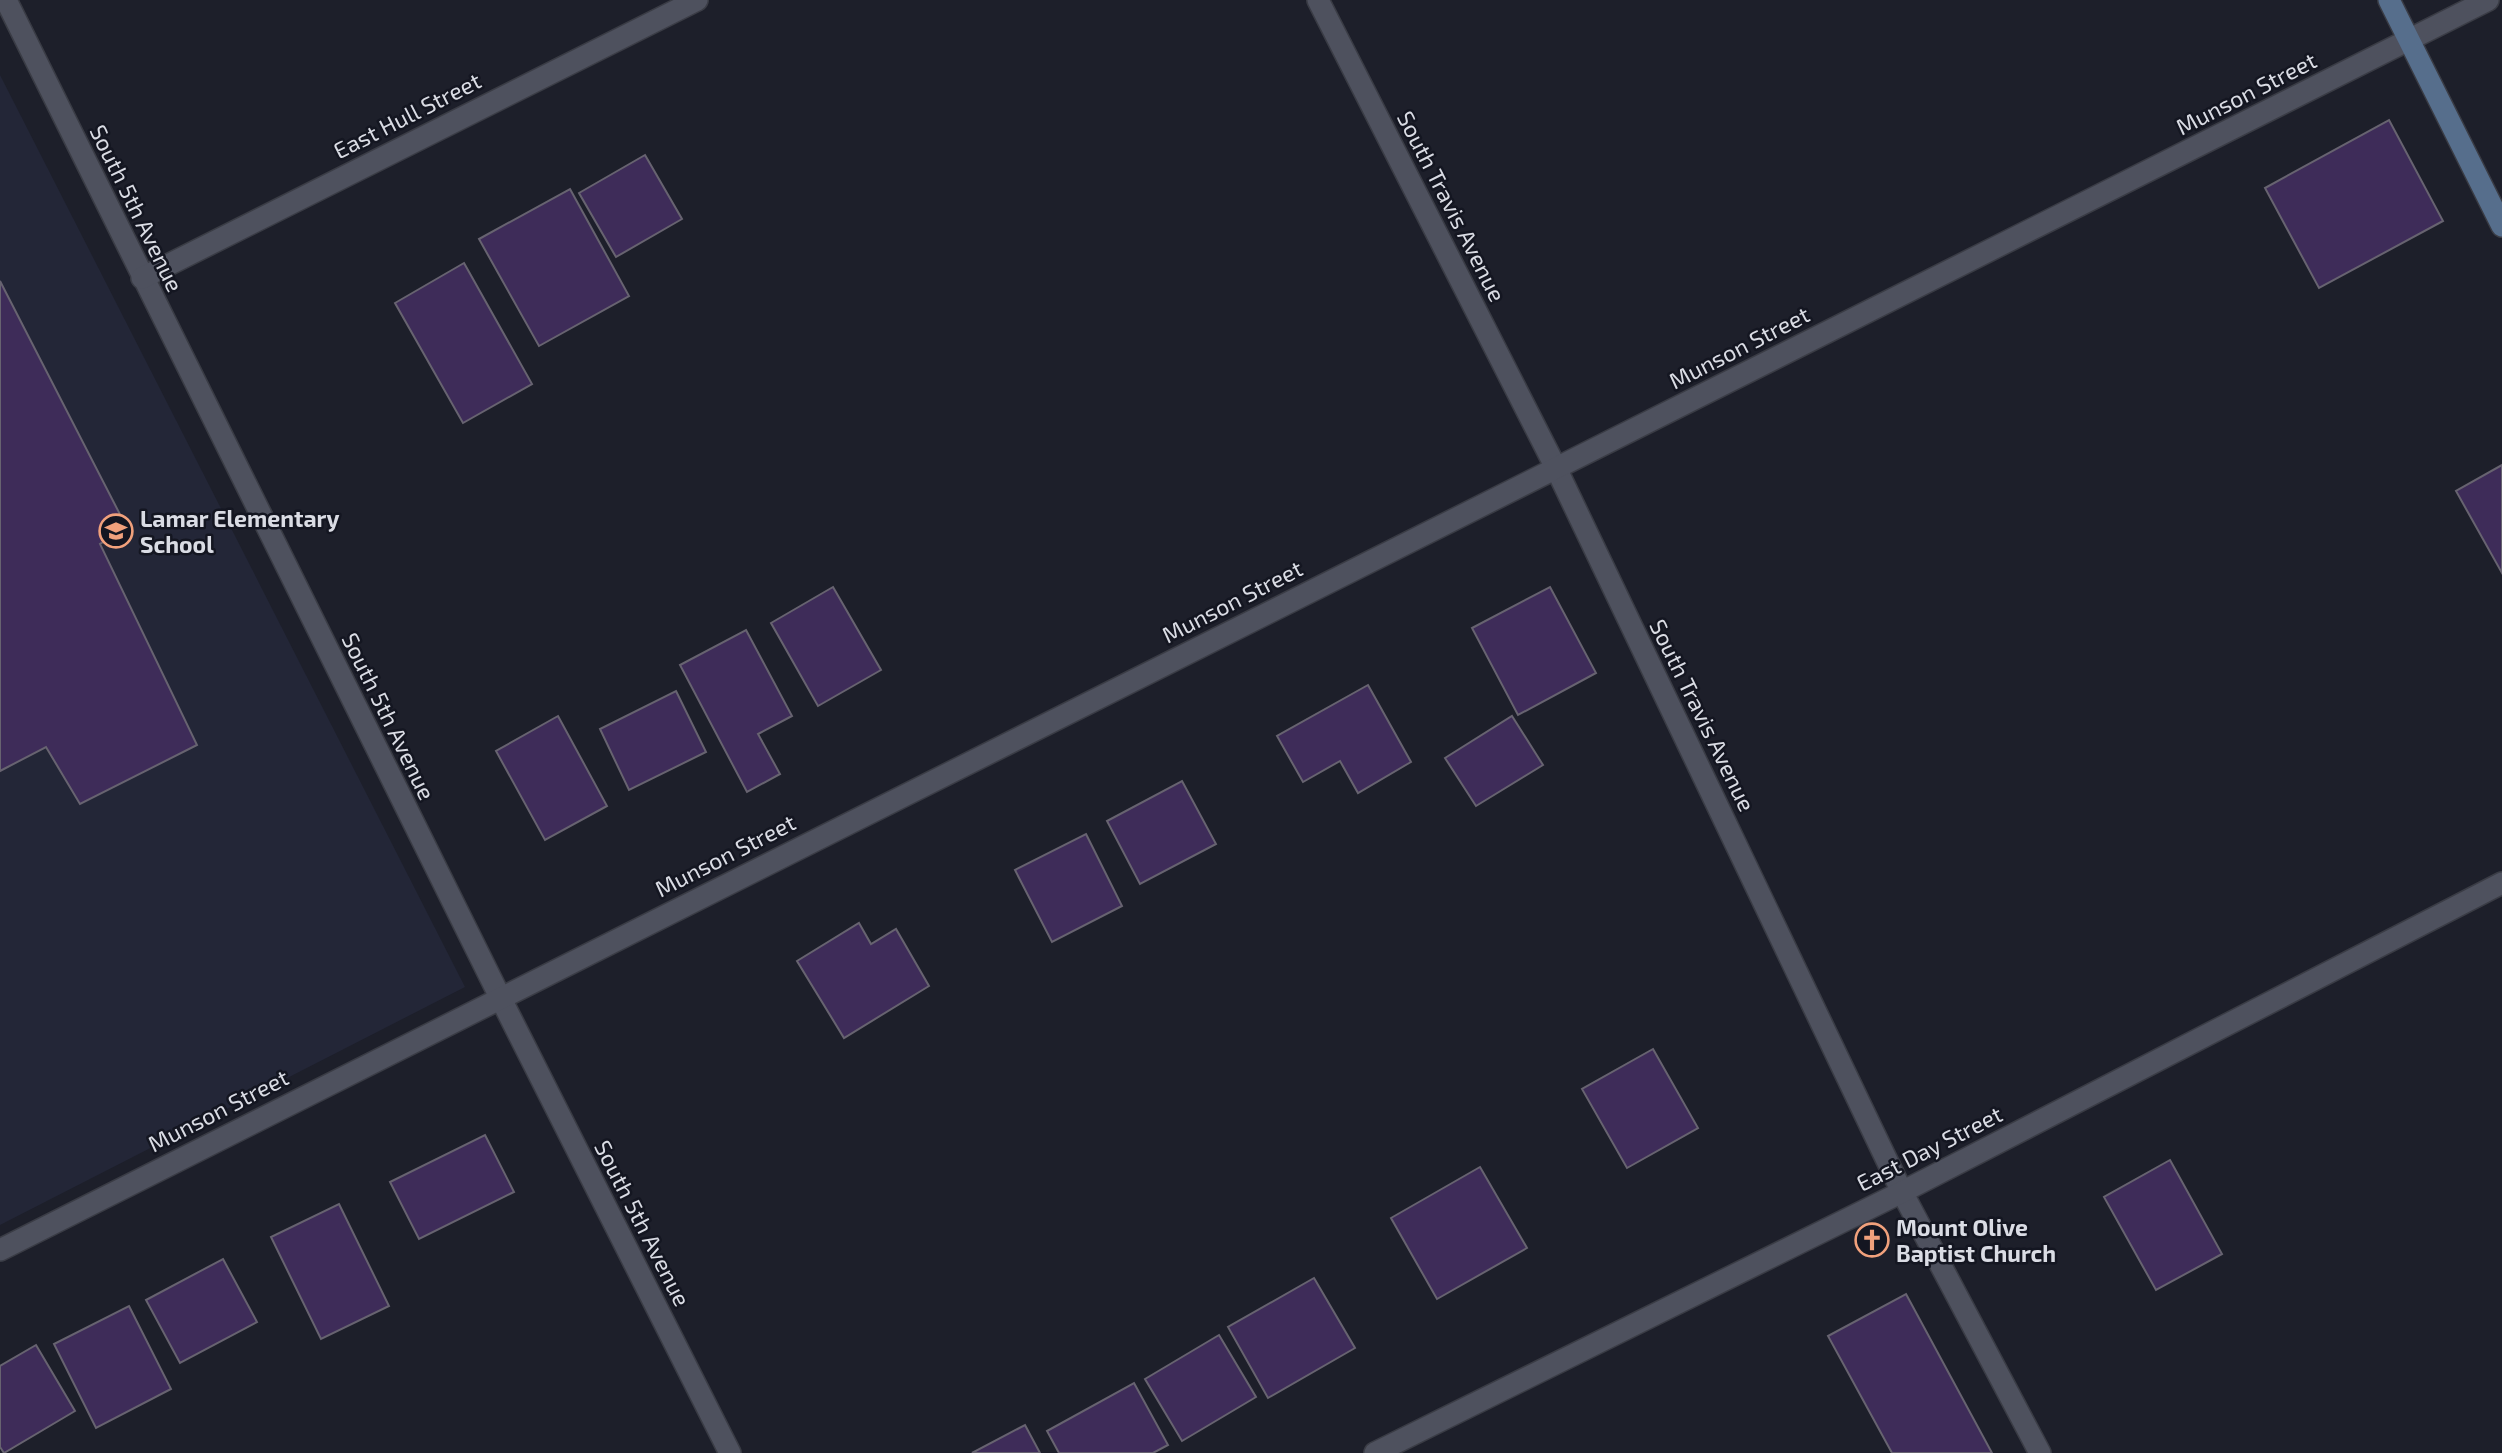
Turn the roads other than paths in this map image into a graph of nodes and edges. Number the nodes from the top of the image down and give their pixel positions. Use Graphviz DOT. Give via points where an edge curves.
graph roads {
  1 [pos="6,0"];
  2 [pos="697,0"];
  3 [pos="1318,0"];
  4 [pos="2389,0"];
  5 [pos="2488,0"];
  6 [pos="2408,41"];
  7 [pos="2502,226"];
  8 [pos="142,278"];
  9 [pos="1556,468"];
  10 [pos="2502,883"];
  11 [pos="500,998"];
  12 [pos="1902,1192"];
  13 [pos="0,1250"];
  14 [pos="730,1453"];
  15 [pos="1375,1453"];
  16 [pos="2040,1453"];
  1 -- 8 [label="street, South 5th Avenue"];
  2 -- 8 [label="street, East Hull Street"];
  3 -- 9 [label="street, South Travis Avenue"];
  4 -- 6 [label="main road"];
  5 -- 6 [label="street, Munson Street"];
  6 -- 7 [label="main road"];
  6 -- 9 [label="street, Munson Street"];
  8 -- 11 [label="street, South 5th Avenue"];
  9 -- 11 [label="street, Munson Street"];
  9 -- 12 [label="street, South Travis Avenue"];
  10 -- 12 [label="street, East Day Street"];
  11 -- 13 [label="street, Munson Street"];
  11 -- 14 [label="street, South 5th Avenue"];
  12 -- 15 [label="street, East Day Street"];
  12 -- 16 [label="street, South Travis Avenue"];
}
